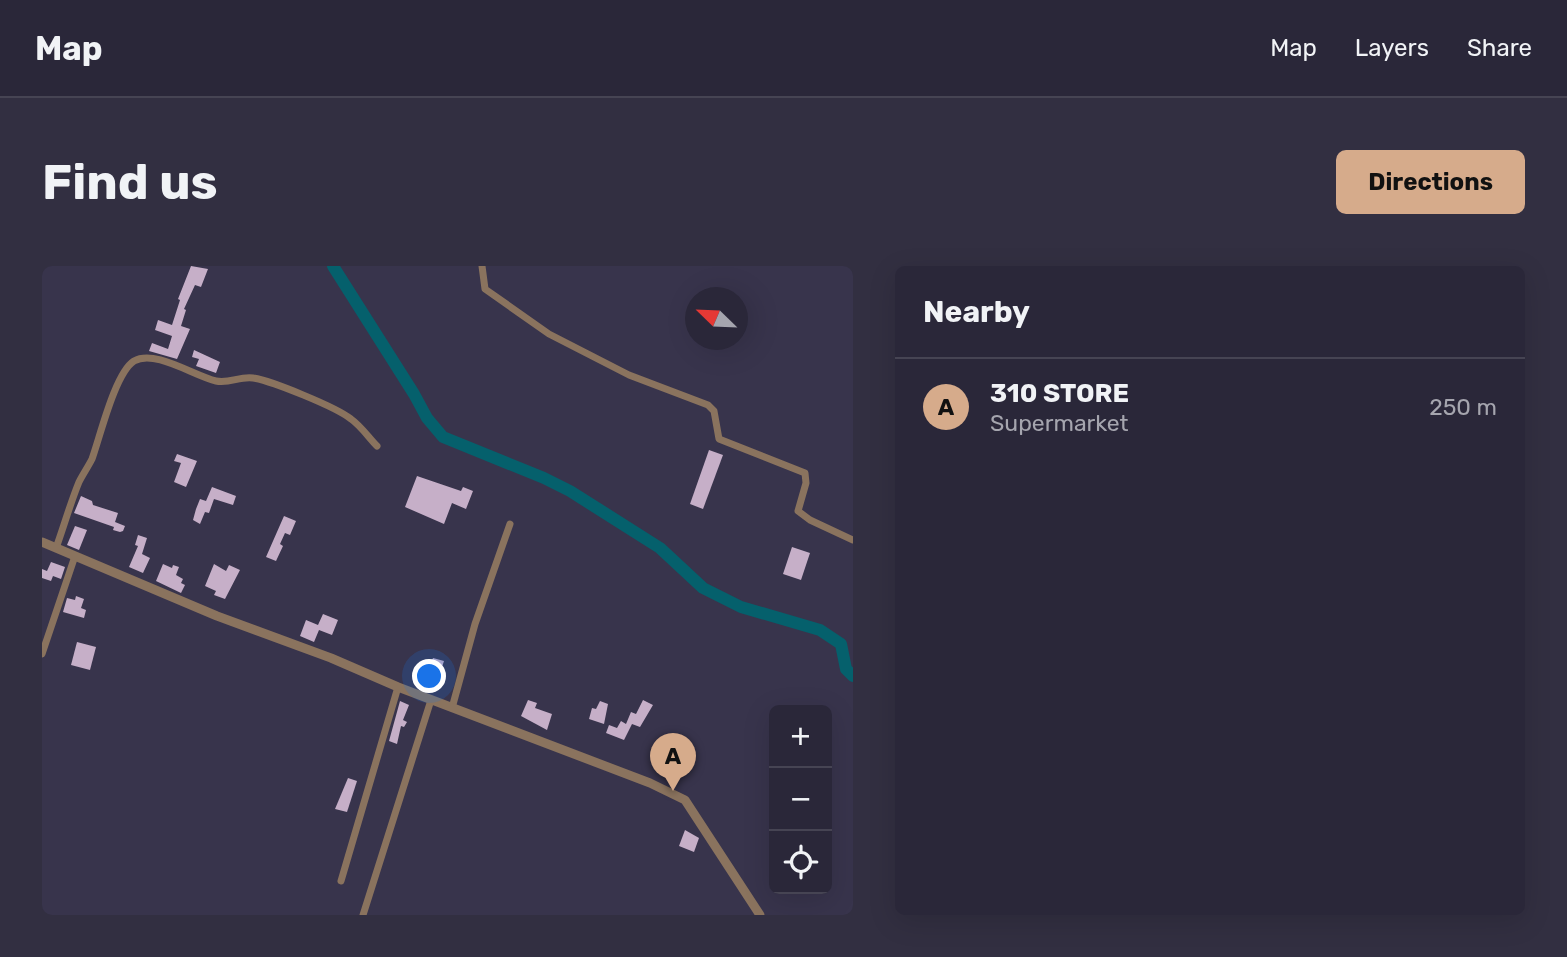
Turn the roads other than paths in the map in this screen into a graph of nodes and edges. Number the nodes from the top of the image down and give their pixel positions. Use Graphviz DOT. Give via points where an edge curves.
graph roads {
  1 [pos="482,266"];
  2 [pos="377,446"];
  3 [pos="510,524"];
  4 [pos="853,540"];
  5 [pos="42,542"];
  6 [pos="56,548"];
  7 [pos="75,556"];
  8 [pos="42,654"];
  9 [pos="398,687"];
  10 [pos="430,700"];
  11 [pos="453,708"];
  12 [pos="341,881"];
  13 [pos="363,915"];
  14 [pos="760,915"];
  1 -- 4 [label="street" via="485,289 549,334 629,375 708,405 714,411 719,439 805,474 799,511"];
  2 -- 6 [label="street" via="351,418 284,387 253,378 216,381 162,360 134,361 106,413"];
  3 -- 11 [label="street" via="475,624"];
  5 -- 6 [label="street"];
  6 -- 7 [label="street"];
  7 -- 8 [label="street"];
  7 -- 9 [label="street"];
  9 -- 10 [label="street"];
  9 -- 12 [label="street"];
  10 -- 11 [label="street"];
  10 -- 13 [label="street"];
  11 -- 14 [label="street" via="685,800"];
}
